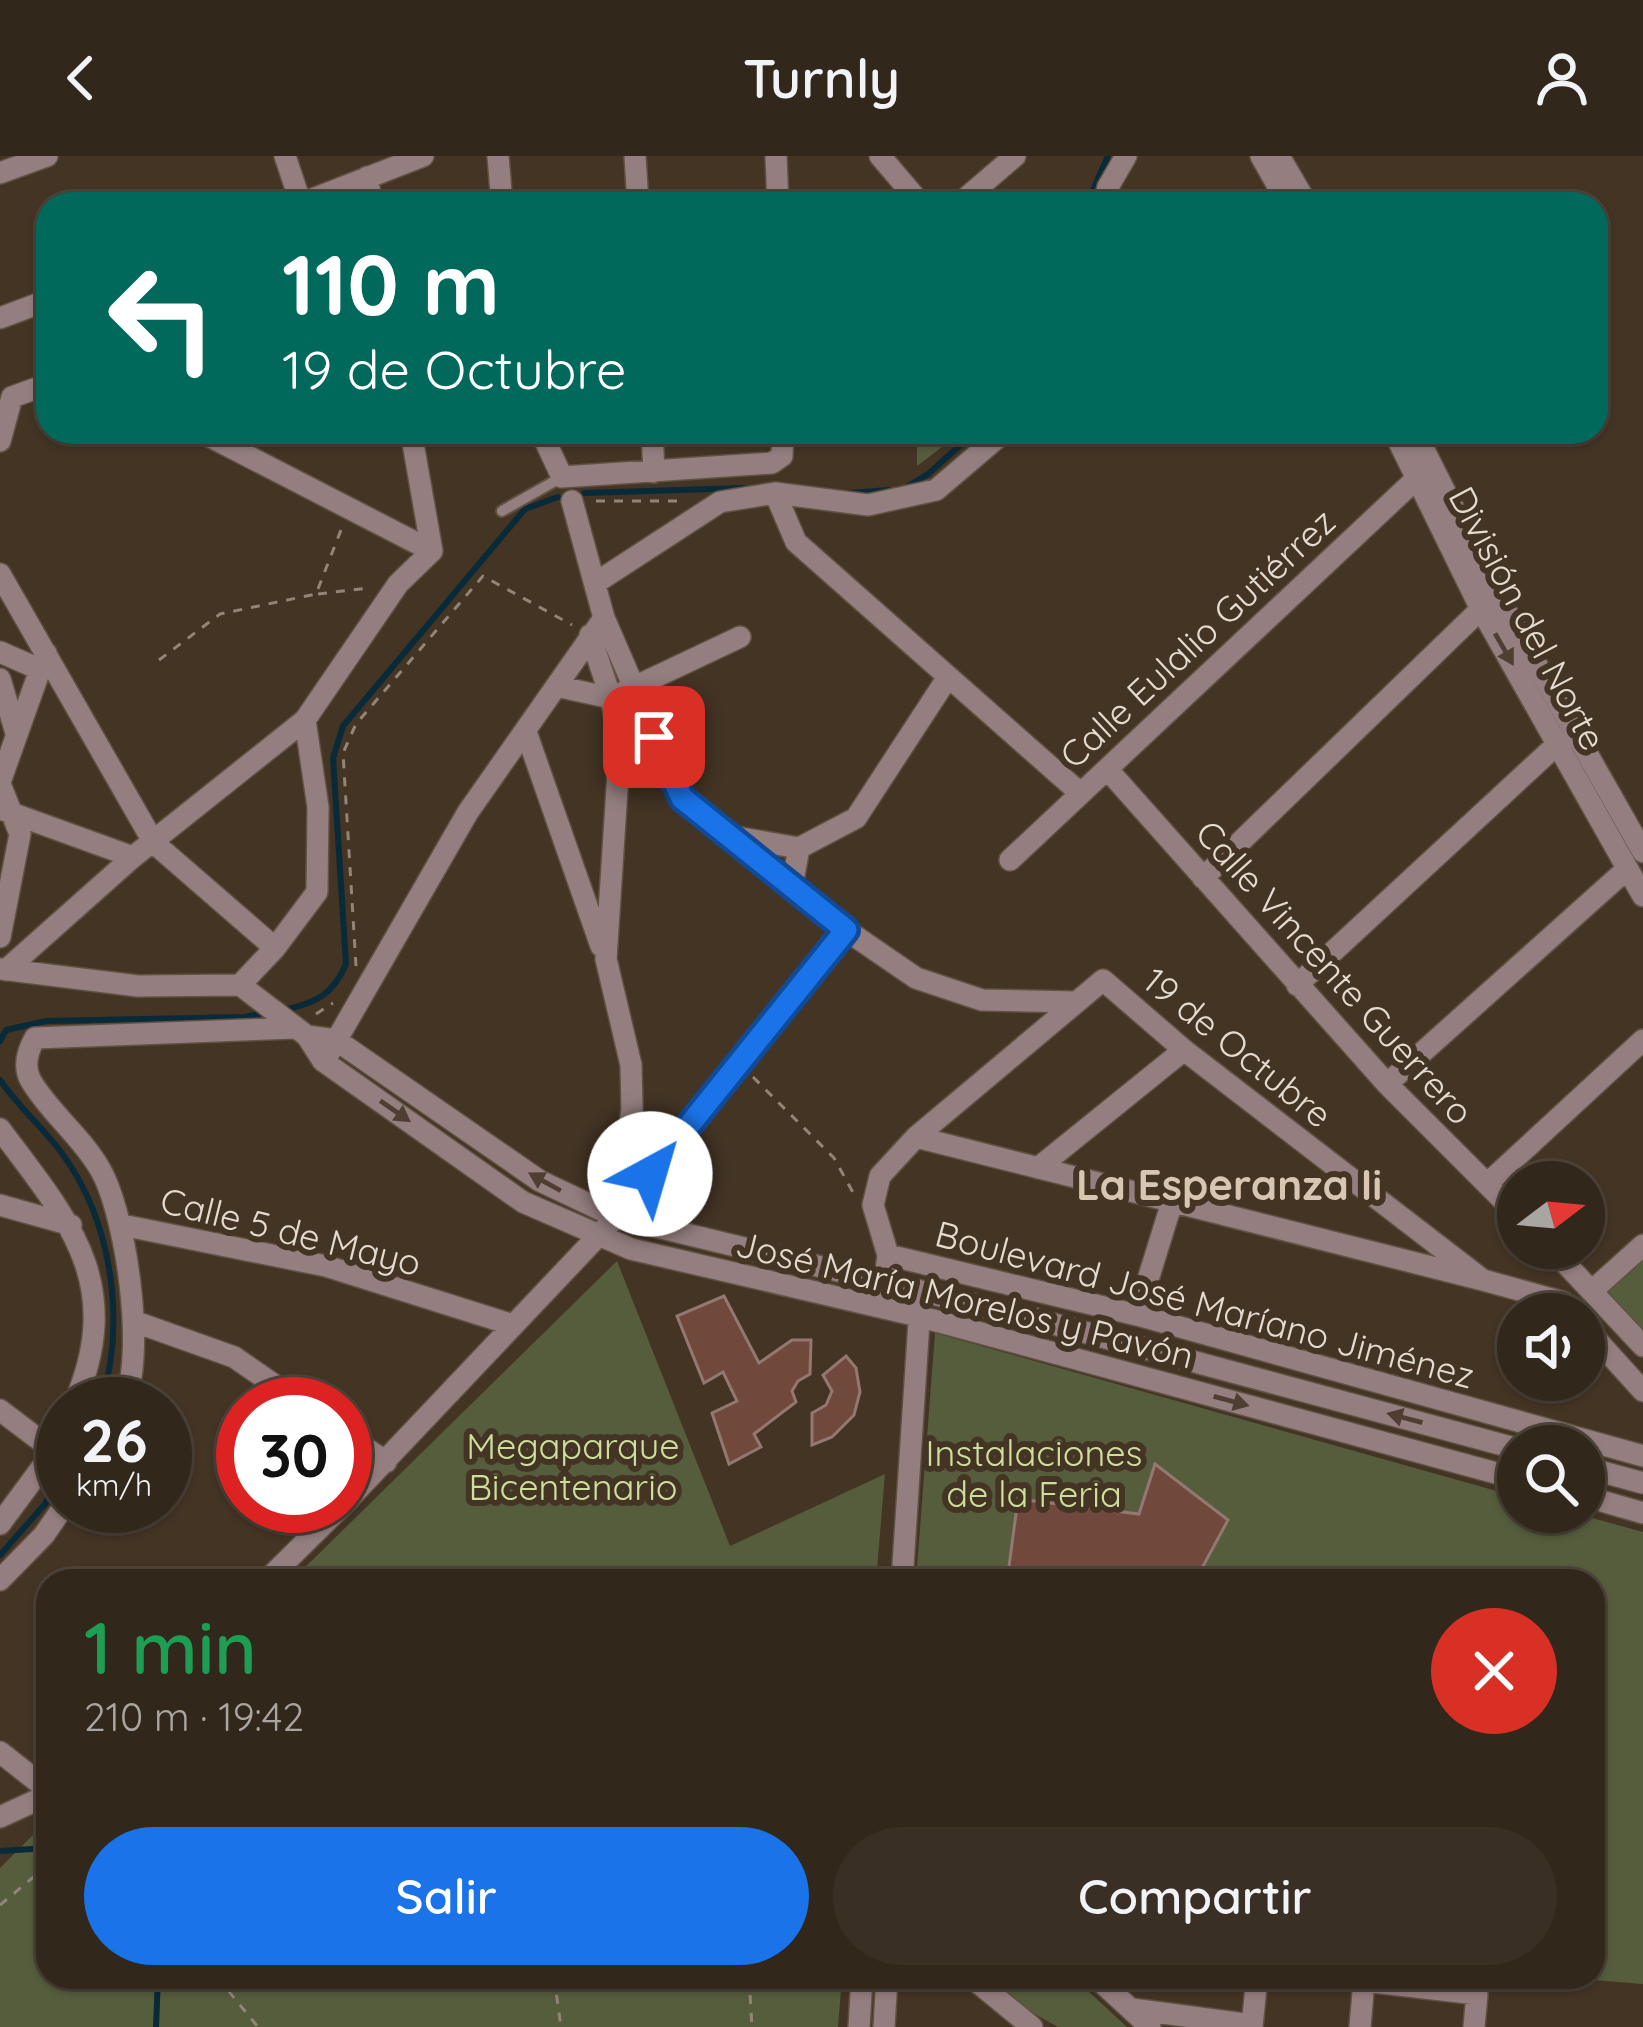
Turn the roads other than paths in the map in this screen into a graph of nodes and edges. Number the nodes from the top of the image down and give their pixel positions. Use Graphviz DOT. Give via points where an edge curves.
graph roads {
  1 [pos="47,156"];
  2 [pos="284,156"];
  3 [pos="423,156"];
  4 [pos="498,156"];
  5 [pos="635,156"];
  6 [pos="776,156"];
  7 [pos="880,156"];
  8 [pos="1015,156"];
  9 [pos="1126,156"];
  10 [pos="1261,156"];
  11 [pos="1279,156"];
  12 [pos="0,173"];
  13 [pos="367,177"];
  14 [pos="296,192"];
  15 [pos="330,192"];
  16 [pos="370,192"];
  17 [pos="501,192"];
  18 [pos="637,192"];
  19 [pos="778,192"];
  20 [pos="911,192"];
  21 [pos="972,192"];
  22 [pos="1107,192"];
  23 [pos="1281,192"];
  24 [pos="1300,192"];
  25 [pos="36,304"];
  26 [pos="0,318"];
  27 [pos="36,386"];
  28 [pos="6,390"];
  29 [pos="0,442"];
  30 [pos="223,444"];
  31 [pos="413,444"];
  32 [pos="547,444"];
  33 [pos="653,444"];
  34 [pos="782,444"];
  35 [pos="990,444"];
  36 [pos="1403,444"];
  37 [pos="1417,444"];
  38 [pos="1423,471"];
  39 [pos="654,472"];
  40 [pos="562,477"];
  41 [pos="776,493"];
  42 [pos="572,501"];
  43 [pos="502,511"];
  44 [pos="432,551"];
  45 [pos="0,574"];
  46 [pos="597,582"];
  47 [pos="1481,609"];
  48 [pos="597,626"];
  49 [pos="740,637"];
  50 [pos="0,652"];
  51 [pos="43,661"];
  52 [pos="948,677"];
  53 [pos="0,679"];
  54 [pos="556,686"];
  55 [pos="611,698"];
  56 [pos="636,698"];
  57 [pos="305,720"];
  58 [pos="526,732"];
  59 [pos="16,733"];
  60 [pos="1565,737"];
  61 [pos="1108,770"];
  62 [pos="0,783"];
  63 [pos="1080,794"];
  64 [pos="6,811"];
  65 [pos="730,836"];
  66 [pos="154,843"];
  67 [pos="800,848"];
  68 [pos="133,857"];
  69 [pos="1010,860"];
  70 [pos="1635,861"];
  71 [pos="1203,878"];
  72 [pos="793,886"];
  73 [pos="1643,896"];
  74 [pos="846,930"];
  75 [pos="0,937"];
  76 [pos="275,948"];
  77 [pos="606,959"];
  78 [pos="3,970"];
  79 [pos="1297,986"];
  80 [pos="247,991"];
  81 [pos="1076,1002"];
  82 [pos="298,1030"];
  83 [pos="336,1040"];
  84 [pos="1643,1040"];
  85 [pos="1184,1050"];
  86 [pos="323,1061"];
  87 [pos="1388,1084"];
  88 [pos="0,1129"];
  89 [pos="916,1137"];
  90 [pos="1038,1168"];
  91 [pos="1487,1184"];
  92 [pos="1497,1194"];
  93 [pos="1172,1202"];
  94 [pos="0,1205"];
  95 [pos="618,1214"];
  96 [pos="70,1225"];
  97 [pos="122,1225"];
  98 [pos="596,1235"];
  99 [pos="1643,1245"];
  100 [pos="888,1256"];
  101 [pos="1572,1269"];
  102 [pos="1484,1280"];
  103 [pos="886,1282"];
  104 [pos="1593,1290"];
  105 [pos="923,1292"];
  106 [pos="1529,1293"];
  107 [pos="880,1310"];
  108 [pos="1137,1315"];
  109 [pos="918,1316"];
  110 [pos="133,1321"];
  111 [pos="513,1325"];
  112 [pos="1643,1346"];
  113 [pos="1605,1349"];
  114 [pos="86,1377"];
  115 [pos="131,1377"];
  116 [pos="263,1377"];
  117 [pos="1643,1391"];
  118 [pos="0,1410"];
  119 [pos="36,1429"];
  120 [pos="1497,1443"];
  121 [pos="372,1452"];
  122 [pos="1643,1456"];
  123 [pos="386,1462"];
  124 [pos="1497,1472"];
  125 [pos="36,1473"];
  126 [pos="1605,1473"];
  127 [pos="372,1476"];
  128 [pos="1643,1483"];
  129 [pos="1605,1502"];
  130 [pos="1643,1513"];
  131 [pos="0,1524"];
  132 [pos="45,1533"];
  133 [pos="315,1533"];
  134 [pos="278,1569"];
  135 [pos="903,1569"];
  136 [pos="0,1580"];
  137 [pos="0,1752"];
  138 [pos="36,1782"];
  139 [pos="36,1798"];
  140 [pos="0,1817"];
  141 [pos="862,1989"];
  142 [pos="886,1989"];
  143 [pos="982,1989"];
  144 [pos="1110,1989"];
  145 [pos="1256,1989"];
  146 [pos="1363,1989"];
  147 [pos="1434,1989"];
  148 [pos="1132,2009"];
  149 [pos="1020,2024"];
  150 [pos="1252,2026"];
  151 [pos="860,2027"];
  152 [pos="884,2027"];
  153 [pos="1150,2027"];
  154 [pos="1360,2027"];
  155 [pos="1474,2027"];
  1 -- 12 [label="street"];
  2 -- 14 [label="street"];
  3 -- 13 [label="street"];
  4 -- 17 [label="street"];
  5 -- 18 [label="street"];
  6 -- 19 [label="street"];
  7 -- 20 [label="street"];
  8 -- 21 [label="street"];
  9 -- 22 [label="street"];
  10 -- 23 [label="street"];
  11 -- 24 [label="street"];
  13 -- 15 [label="street"];
  13 -- 16 [label="street"];
  25 -- 26 [label="street"];
  27 -- 28 [label="street"];
  28 -- 29 [label="street"];
  30 -- 44 [label="street"];
  31 -- 44 [label="street"];
  32 -- 40 [label="street"];
  33 -- 39 [label="street"];
  34 -- 39 [label="street" via="772,463"];
  35 -- 41 [label="street" via="936,490 868,506"];
  36 -- 38 [label="street, División del Norte"];
  37 -- 38 [label="street, División del Norte"];
  38 -- 47 [label="street, División del Norte"];
  38 -- 60 [label="street, División del Norte"];
  38 -- 61 [label="street, Calle Eulalio Gutiérrez"];
  39 -- 40 [label="street"];
  40 -- 43 [label="lane"];
  41 -- 46 [label="street" via="721,502"];
  41 -- 52 [label="street" via="796,542"];
  42 -- 46 [label="street"];
  44 -- 57 [label="street" via="398,584"];
  45 -- 51 [label="street"];
  46 -- 48 [label="street"];
  47 -- 60 [label="street, División del Norte, one-way"];
  47 -- 71 [label="street"];
  48 -- 54 [label="street"];
  48 -- 55 [label="street"];
  48 -- 56 [label="street"];
  49 -- 56 [label="street"];
  50 -- 51 [label="street"];
  51 -- 59 [label="street"];
  51 -- 66 [label="street"];
  52 -- 63 [label="street"];
  52 -- 67 [label="street" via="856,818"];
  53 -- 59 [label="street"];
  54 -- 55 [label="street"];
  54 -- 58 [label="street"];
  55 -- 56 [label="street"];
  55 -- 77 [label="street" via="620,742"];
  56 -- 65 [label="street" via="682,798"];
  57 -- 66 [label="street"];
  57 -- 76 [label="street" via="318,807 317,892"];
  58 -- 77 [label="street"];
  58 -- 83 [label="street" via="468,812"];
  59 -- 62 [label="street"];
  60 -- 70 [label="street, División del Norte"];
  60 -- 79 [label="street"];
  61 -- 63 [label="street, Calle Eulalio Gutiérrez"];
  61 -- 71 [label="street, Calle Vincente Guerrero"];
  62 -- 64 [label="street"];
  63 -- 69 [label="street, Calle Eulalio Gutiérrez"];
  64 -- 68 [label="street"];
  64 -- 75 [label="street" via="20,834"];
  65 -- 67 [label="street"];
  65 -- 72 [label="street"];
  66 -- 68 [label="street"];
  66 -- 76 [label="street"];
  67 -- 72 [label="street"];
  68 -- 78 [label="street"];
  70 -- 73 [label="street, División del Norte"];
  70 -- 87 [label="street"];
  71 -- 79 [label="street, Calle Vincente Guerrero"];
  72 -- 74 [label="street"];
  74 -- 81 [label="street" via="916,978 982,1000"];
  74 -- 95 [label="street"];
  76 -- 80 [label="street"];
  77 -- 95 [label="street" via="631,1065"];
  78 -- 80 [label="street"];
  79 -- 87 [label="street, Calle Vincente Guerrero"];
  80 -- 82 [label="street"];
  81 -- 85 [label="street, 19 de Octubre" via="1102,980"];
  81 -- 89 [label="street"];
  82 -- 83 [label="street, José María Morelos y Pavón"];
  82 -- 86 [label="street, José María Morelos y Pavón"];
  82 -- 97 [label="street" via="35,1038 26,1053 28,1077 100,1169"];
  83 -- 86 [label="street"];
  95 -- 83 [label="street, José María Morelos y Pavón, one-way" via="540,1181"];
  84 -- 91 [label="street"];
  85 -- 90 [label="street"];
  85 -- 102 [label="street, 19 de Octubre"];
  86 -- 98 [label="street, José María Morelos y Pavón, one-way" via="524,1202"];
  87 -- 91 [label="street, Calle Vincente Guerrero"];
  88 -- 96 [label="street"];
  89 -- 90 [label="street"];
  89 -- 100 [label="street" via="880,1176 873,1205"];
  90 -- 93 [label="street"];
  91 -- 92 [label="street, Calle Vincente Guerrero"];
  93 -- 102 [label="street"];
  93 -- 108 [label="street"];
  94 -- 96 [label="street"];
  95 -- 98 [label="street"];
  95 -- 103 [label="street, José María Morelos y Pavón"];
  96 -- 114 [label="street" via="96,1301"];
  97 -- 110 [label="street"];
  97 -- 111 [label="street, Calle 5 de Mayo" via="326,1266"];
  98 -- 107 [label="street, José María Morelos y Pavón"];
  98 -- 111 [label="street"];
  99 -- 104 [label="street"];
  100 -- 103 [label="street"];
  100 -- 108 [label="street, Boulevard José Maríano Jiménez"];
  101 -- 104 [label="street"];
  102 -- 106 [label="street, 19 de Octubre"];
  103 -- 105 [label="street, José María Morelos y Pavón"];
  103 -- 107 [label="street"];
  104 -- 112 [label="street"];
  105 -- 109 [label="street"];
  120 -- 105 [label="street, José María Morelos y Pavón, one-way"];
  107 -- 109 [label="street, José María Morelos y Pavón"];
  108 -- 122 [label="street, Boulevard José Maríano Jiménez"];
  109 -- 124 [label="street, José María Morelos y Pavón, one-way"];
  109 -- 135 [label="street"];
  110 -- 115 [label="street"];
  110 -- 116 [label="street" via="234,1357"];
  111 -- 123 [label="street"];
  113 -- 117 [label="street"];
  118 -- 119 [label="street"];
  121 -- 123 [label="street"];
  123 -- 127 [label="street"];
  125 -- 131 [label="street"];
  126 -- 128 [label="street"];
  129 -- 130 [label="street"];
  132 -- 136 [label="street"];
  133 -- 134 [label="street"];
  137 -- 138 [label="street"];
  139 -- 140 [label="street"];
  141 -- 151 [label="street"];
  142 -- 152 [label="street"];
  143 -- 149 [label="street"];
  144 -- 148 [label="street"];
  145 -- 150 [label="street"];
  146 -- 154 [label="street"];
  147 -- 155 [label="street" via="1477,1994"];
  148 -- 150 [label="street"];
  148 -- 153 [label="street"];
}
